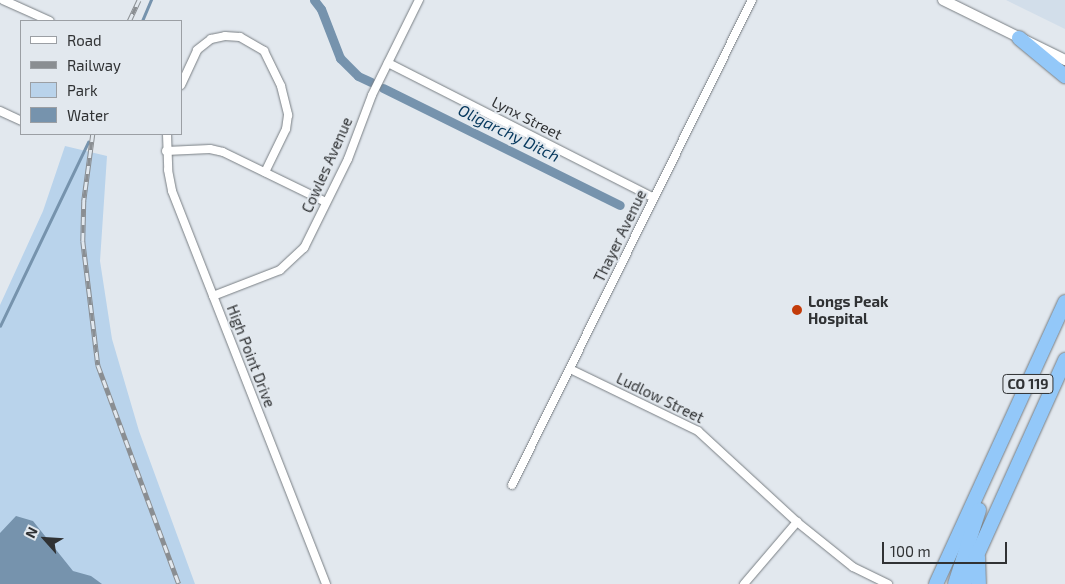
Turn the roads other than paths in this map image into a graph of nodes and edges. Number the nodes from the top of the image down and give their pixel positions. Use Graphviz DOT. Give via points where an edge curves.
graph roads {
  1 [pos="3,0"];
  2 [pos="419,0"];
  3 [pos="752,0"];
  4 [pos="943,0"];
  5 [pos="48,20"];
  6 [pos="1019,38"];
  7 [pos="1065,60"];
  8 [pos="388,63"];
  9 [pos="1065,76"];
  10 [pos="182,83"];
  11 [pos="0,111"];
  12 [pos="20,121"];
  13 [pos="167,135"];
  14 [pos="166,151"];
  15 [pos="265,172"];
  16 [pos="654,198"];
  17 [pos="326,202"];
  18 [pos="214,296"];
  19 [pos="1065,302"];
  20 [pos="1065,360"];
  21 [pos="570,369"];
  22 [pos="512,485"];
  23 [pos="977,496"];
  24 [pos="797,522"];
  25 [pos="978,552"];
  26 [pos="326,584"];
  27 [pos="744,584"];
  28 [pos="888,584"];
  29 [pos="936,584"];
  30 [pos="955,584"];
  31 [pos="964,584"];
  32 [pos="979,584"];
  1 -- 5 [label="street"];
  2 -- 8 [label="street, Cowles Avenue"];
  3 -- 16 [label="street, Thayer Avenue"];
  4 -- 6 [label="main road"];
  6 -- 7 [label="main road"];
  6 -- 9 [label="highway"];
  8 -- 16 [label="street, Lynx Street"];
  8 -- 17 [label="street, Cowles Avenue"];
  10 -- 15 [label="street" via="198,50 211,39 240,37 264,50 281,86 288,115 286,129"];
  11 -- 12 [label="street"];
  13 -- 14 [label="street, High Point Drive"];
  14 -- 15 [label="street" via="210,149"];
  14 -- 18 [label="street, High Point Drive" via="172,190"];
  15 -- 17 [label="street"];
  16 -- 21 [label="street, Thayer Avenue"];
  17 -- 18 [label="street, Cowles Avenue" via="304,248 293,260 262,279"];
  18 -- 26 [label="street, High Point Drive"];
  19 -- 23 [label="highway, CO 119"];
  20 -- 25 [label="highway, CO 119"];
  21 -- 22 [label="street, Thayer Avenue"];
  21 -- 24 [label="street, Ludlow Street" via="698,430"];
  23 -- 29 [label="highway, CO 119"];
  23 -- 30 [label="highway" via="982,503"];
  24 -- 27 [label="street"];
  24 -- 28 [label="street, Ludlow Street" via="853,567"];
  25 -- 31 [label="highway, CO 119"];
  25 -- 32 [label="highway"];
}
